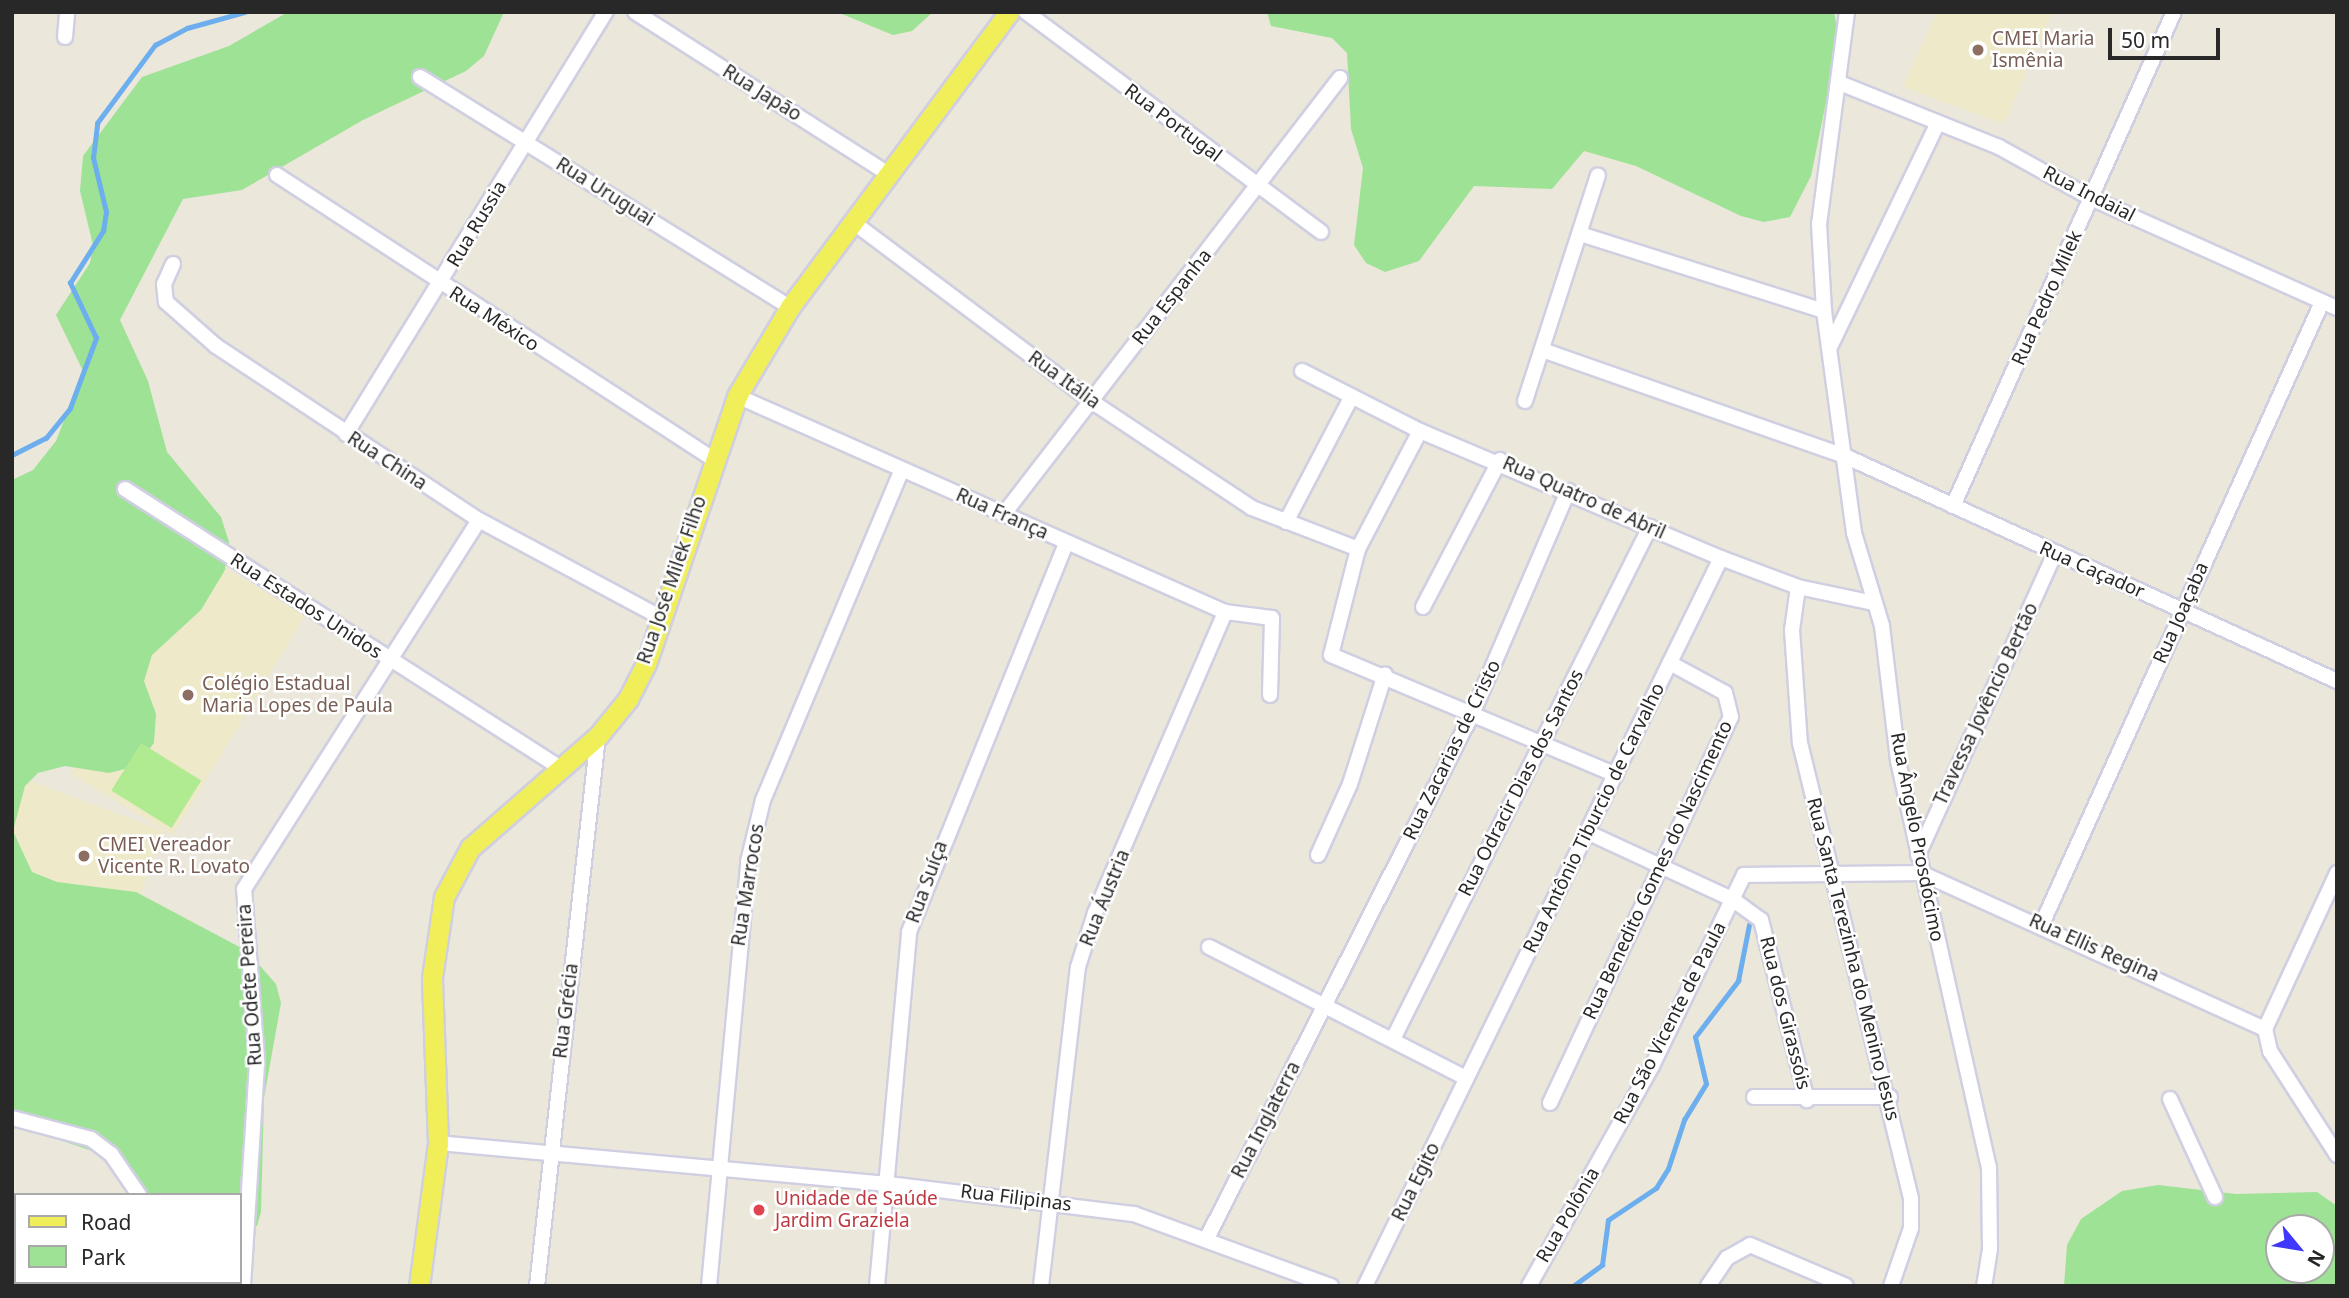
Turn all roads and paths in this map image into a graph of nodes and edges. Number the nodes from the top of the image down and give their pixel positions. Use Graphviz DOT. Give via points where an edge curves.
graph roads {
  1 [pos="51,12"];
  2 [pos="606,12"];
  3 [pos="635,12"];
  4 [pos="1009,12"];
  5 [pos="1026,12"];
  6 [pos="1847,12"];
  7 [pos="2174,12"];
  8 [pos="66,15"];
  9 [pos="65,37"];
  10 [pos="420,77"];
  11 [pos="1340,78"];
  12 [pos="1840,82"];
  13 [pos="1938,122"];
  14 [pos="526,142"];
  15 [pos="888,174"];
  16 [pos="277,175"];
  17 [pos="1598,175"];
  18 [pos="1258,187"];
  19 [pos="2093,199"];
  20 [pos="853,222"];
  21 [pos="1321,232"];
  22 [pos="1580,234"];
  23 [pos="173,264"];
  24 [pos="441,285"];
  25 [pos="2322,302"];
  26 [pos="790,307"];
  27 [pos="2337,308"];
  28 [pos="1824,311"];
  29 [pos="1831,345"];
  30 [pos="1542,350"];
  31 [pos="1302,371"];
  32 [pos="737,396"];
  33 [pos="1352,396"];
  34 [pos="1091,401"];
  35 [pos="1525,401"];
  36 [pos="1420,431"];
  37 [pos="346,434"];
  38 [pos="1847,457"];
  39 [pos="713,460"];
  40 [pos="1500,460"];
  41 [pos="902,470"];
  42 [pos="125,489"];
  43 [pos="1568,491"];
  44 [pos="1953,506"];
  45 [pos="1003,515"];
  46 [pos="479,520"];
  47 [pos="1286,522"];
  48 [pos="1650,527"];
  49 [pos="1066,543"];
  50 [pos="1358,549"];
  51 [pos="2055,553"];
  52 [pos="1721,558"];
  53 [pos="1798,587"];
  54 [pos="1874,603"];
  55 [pos="1423,607"];
  56 [pos="2182,610"];
  57 [pos="1225,612"];
  58 [pos="660,617"];
  59 [pos="390,660"];
  60 [pos="1670,663"];
  61 [pos="1385,674"];
  62 [pos="2337,681"];
  63 [pos="1270,695"];
  64 [pos="1473,712"];
  65 [pos="598,736"];
  66 [pos="1541,742"];
  67 [pos="559,767"];
  68 [pos="1616,775"];
  69 [pos="1588,834"];
  70 [pos="1318,855"];
  71 [pos="1917,855"];
  72 [pos="1659,867"];
  73 [pos="1827,872"];
  74 [pos="1920,873"];
  75 [pos="2337,873"];
  76 [pos="1732,899"];
  77 [pos="2042,924"];
  78 [pos="1209,947"];
  79 [pos="1325,1004"];
  80 [pos="2265,1029"];
  81 [pos="1393,1039"];
  82 [pos="1466,1078"];
  83 [pos="1754,1097"];
  84 [pos="1891,1097"];
  85 [pos="2170,1099"];
  86 [pos="1807,1100"];
  87 [pos="1550,1103"];
  88 [pos="12,1118"];
  89 [pos="438,1143"];
  90 [pos="1608,1146"];
  91 [pos="550,1155"];
  92 [pos="2337,1155"];
  93 [pos="719,1169"];
  94 [pos="889,1184"];
  95 [pos="138,1193"];
  96 [pos="2215,1198"];
  97 [pos="1050,1202"];
  98 [pos="243,1235"];
  99 [pos="1208,1236"];
  100 [pos="243,1286"];
  101 [pos="419,1286"];
  102 [pos="537,1286"];
  103 [pos="709,1286"];
  104 [pos="877,1286"];
  105 [pos="1041,1286"];
  106 [pos="1331,1286"];
  107 [pos="1365,1286"];
  108 [pos="1529,1286"];
  109 [pos="1708,1286"];
  110 [pos="1846,1286"];
  111 [pos="1891,1286"];
  112 [pos="1983,1286"];
  1 -- 8 [label="street"];
  2 -- 14 [label="street, Rua Russia"];
  3 -- 15 [label="street, Rua Japão"];
  4 -- 15 [label="main road, Rua José Milek Filho"];
  5 -- 18 [label="street, Rua Portugal"];
  6 -- 12 [label="street, Rua Ângelo Prosdócimo"];
  7 -- 19 [label="street, Rua Pedro Milek"];
  8 -- 9 [label="street"];
  10 -- 14 [label="street, Rua Uruguai"];
  11 -- 18 [label="street, Rua Espanha"];
  12 -- 13 [label="street, Rua Indaial"];
  12 -- 28 [label="street, Rua Ângelo Prosdócimo" via="1819,224"];
  13 -- 19 [label="street, Rua Indaial"];
  13 -- 29 [label="street"];
  14 -- 24 [label="street, Rua Russia"];
  14 -- 26 [label="street, Rua Uruguai"];
  15 -- 20 [label="main road, Rua José Milek Filho"];
  16 -- 24 [label="street, Rua México"];
  17 -- 22 [label="street"];
  18 -- 21 [label="street, Rua Portugal"];
  18 -- 34 [label="street, Rua Espanha"];
  19 -- 25 [label="street, Rua Indaial"];
  19 -- 44 [label="street, Rua Pedro Milek"];
  20 -- 26 [label="main road, Rua José Milek Filho"];
  20 -- 34 [label="street, Rua Itália"];
  22 -- 28 [label="street"];
  22 -- 30 [label="street"];
  23 -- 37 [label="street, Rua China" via="164,284 166,302 216,346"];
  24 -- 37 [label="street, Rua Russia"];
  24 -- 39 [label="street, Rua México"];
  25 -- 27 [label="street, Rua Indaial"];
  25 -- 56 [label="street, Rua Joaçaba"];
  26 -- 32 [label="main road, Rua José Milek Filho"];
  28 -- 29 [label="street, Rua Ângelo Prosdócimo"];
  29 -- 38 [label="street, Rua Ângelo Prosdócimo"];
  30 -- 35 [label="street"];
  30 -- 38 [label="street, Rua Caçador"];
  31 -- 33 [label="street, Rua Quatro de Abril"];
  32 -- 39 [label="main road, Rua José Milek Filho"];
  32 -- 41 [label="street, Rua França"];
  33 -- 36 [label="street, Rua Quatro de Abril"];
  33 -- 47 [label="street"];
  34 -- 45 [label="street, Rua Espanha"];
  34 -- 47 [label="street, Rua Itália" via="1252,508"];
  36 -- 40 [label="street, Rua Quatro de Abril"];
  36 -- 50 [label="street"];
  37 -- 46 [label="street, Rua China"];
  38 -- 44 [label="street, Rua Caçador"];
  38 -- 54 [label="street, Rua Ângelo Prosdócimo" via="1854,533"];
  39 -- 58 [label="main road, Rua José Milek Filho"];
  40 -- 43 [label="street, Rua Quatro de Abril"];
  40 -- 55 [label="street"];
  41 -- 45 [label="street, Rua França"];
  41 -- 93 [label="street, Rua Marrocos" via="763,800 748,862"];
  42 -- 59 [label="street, Rua Estados Unidos"];
  43 -- 48 [label="street, Rua Quatro de Abril"];
  43 -- 64 [label="street, Rua Zacarias de Cristo"];
  44 -- 51 [label="street, Rua Caçador"];
  45 -- 49 [label="street, Rua França"];
  46 -- 58 [label="street, Rua China"];
  46 -- 59 [label="street, Rua Odete Pereira"];
  47 -- 50 [label="street, Rua Itália"];
  48 -- 52 [label="street, Rua Quatro de Abril"];
  48 -- 66 [label="street, Rua Odracir Dias dos Santos"];
  49 -- 57 [label="street, Rua França"];
  49 -- 94 [label="street, Rua Suíça" via="919,894 909,932"];
  50 -- 61 [label="street" via="1331,655"];
  51 -- 56 [label="street, Rua Caçador"];
  51 -- 71 [label="street, Travessa Jovêncio Bertão"];
  52 -- 53 [label="street, Rua Quatro de Abril"];
  52 -- 60 [label="street, Rua Antônio Tiburcio de Carvalho"];
  53 -- 54 [label="street, Rua Quatro de Abril"];
  53 -- 73 [label="street, Rua Santa Terezinha do Menino Jesus" via="1792,630 1800,743"];
  54 -- 71 [label="street, Rua Ângelo Prosdócimo"];
  56 -- 62 [label="street, Rua Caçador"];
  56 -- 77 [label="street, Rua Joaçaba"];
  57 -- 63 [label="street, Rua França" via="1272,618"];
  57 -- 97 [label="street, Rua Áustria" via="1095,913 1078,967"];
  58 -- 65 [label="main road, Rua José Milek Filho" via="628,699"];
  59 -- 67 [label="street, Rua Estados Unidos"];
  59 -- 98 [label="street, Rua Odete Pereira" via="244,889 257,1061"];
  60 -- 68 [label="street, Rua Antônio Tiburcio de Carvalho"];
  60 -- 72 [label="street, Rua Benedito Gomes do Nascimento" via="1725,693 1731,717"];
  61 -- 64 [label="street"];
  61 -- 70 [label="street" via="1350,783"];
  64 -- 66 [label="street"];
  64 -- 79 [label="street, Rua Zacarias de Cristo"];
  65 -- 67 [label="main road, Rua José Milek Filho"];
  65 -- 91 [label="street, Rua Grécia"];
  66 -- 68 [label="street"];
  66 -- 81 [label="street, Rua Odracir Dias dos Santos"];
  67 -- 89 [label="main road, Rua José Milek Filho" via="470,848 444,897 432,978"];
  68 -- 69 [label="street, Rua Antônio Tiburcio de Carvalho"];
  69 -- 72 [label="street, Rua dos Girassóis"];
  69 -- 82 [label="street, Rua Antônio Tiburcio de Carvalho"];
  71 -- 74 [label="street, Rua Ângelo Prosdócimo"];
  72 -- 76 [label="street, Rua dos Girassóis"];
  72 -- 87 [label="street, Rua Benedito Gomes do Nascimento"];
  73 -- 74 [label="street"];
  73 -- 76 [label="street, Rua São Vicente de Paula" via="1744,875"];
  73 -- 84 [label="street, Rua Santa Terezinha do Menino Jesus"];
  74 -- 77 [label="street, Rua Ellis Regina"];
  74 -- 112 [label="street, Rua Ângelo Prosdócimo" via="1989,1167 1990,1248"];
  75 -- 80 [label="street"];
  76 -- 86 [label="street, Rua dos Girassóis" via="1761,920"];
  76 -- 90 [label="street, Rua São Vicente de Paula"];
  77 -- 80 [label="street, Rua Ellis Regina"];
  78 -- 79 [label="street"];
  79 -- 81 [label="street"];
  79 -- 99 [label="street, Rua Inglaterra"];
  80 -- 92 [label="street" via="2270,1051"];
  81 -- 82 [label="street"];
  82 -- 107 [label="street, Rua Egito"];
  83 -- 86 [label="street"];
  84 -- 86 [label="street"];
  84 -- 111 [label="street, Rua Santa Terezinha do Menino Jesus" via="1912,1228"];
  85 -- 96 [label="street"];
  88 -- 95 [label="street" via="91,1139 111,1154"];
  89 -- 91 [label="street, Rua Filipinas"];
  89 -- 101 [label="main road, Rua José Milek Filho"];
  90 -- 108 [label="street, Rua Polônia"];
  91 -- 93 [label="street, Rua Filipinas"];
  91 -- 102 [label="street, Rua Grécia"];
  93 -- 94 [label="street, Rua Filipinas"];
  93 -- 103 [label="street, Rua Marrocos"];
  94 -- 97 [label="street, Rua Filipinas"];
  94 -- 104 [label="street, Rua Suíça"];
  97 -- 99 [label="street, Rua Filipinas" via="1134,1214"];
  97 -- 105 [label="street, Rua Áustria"];
  98 -- 100 [label="street, Rua Odete Pereira"];
  99 -- 106 [label="street, Rua Filipinas"];
  109 -- 110 [label="street" via="1727,1258 1750,1245"];
}
